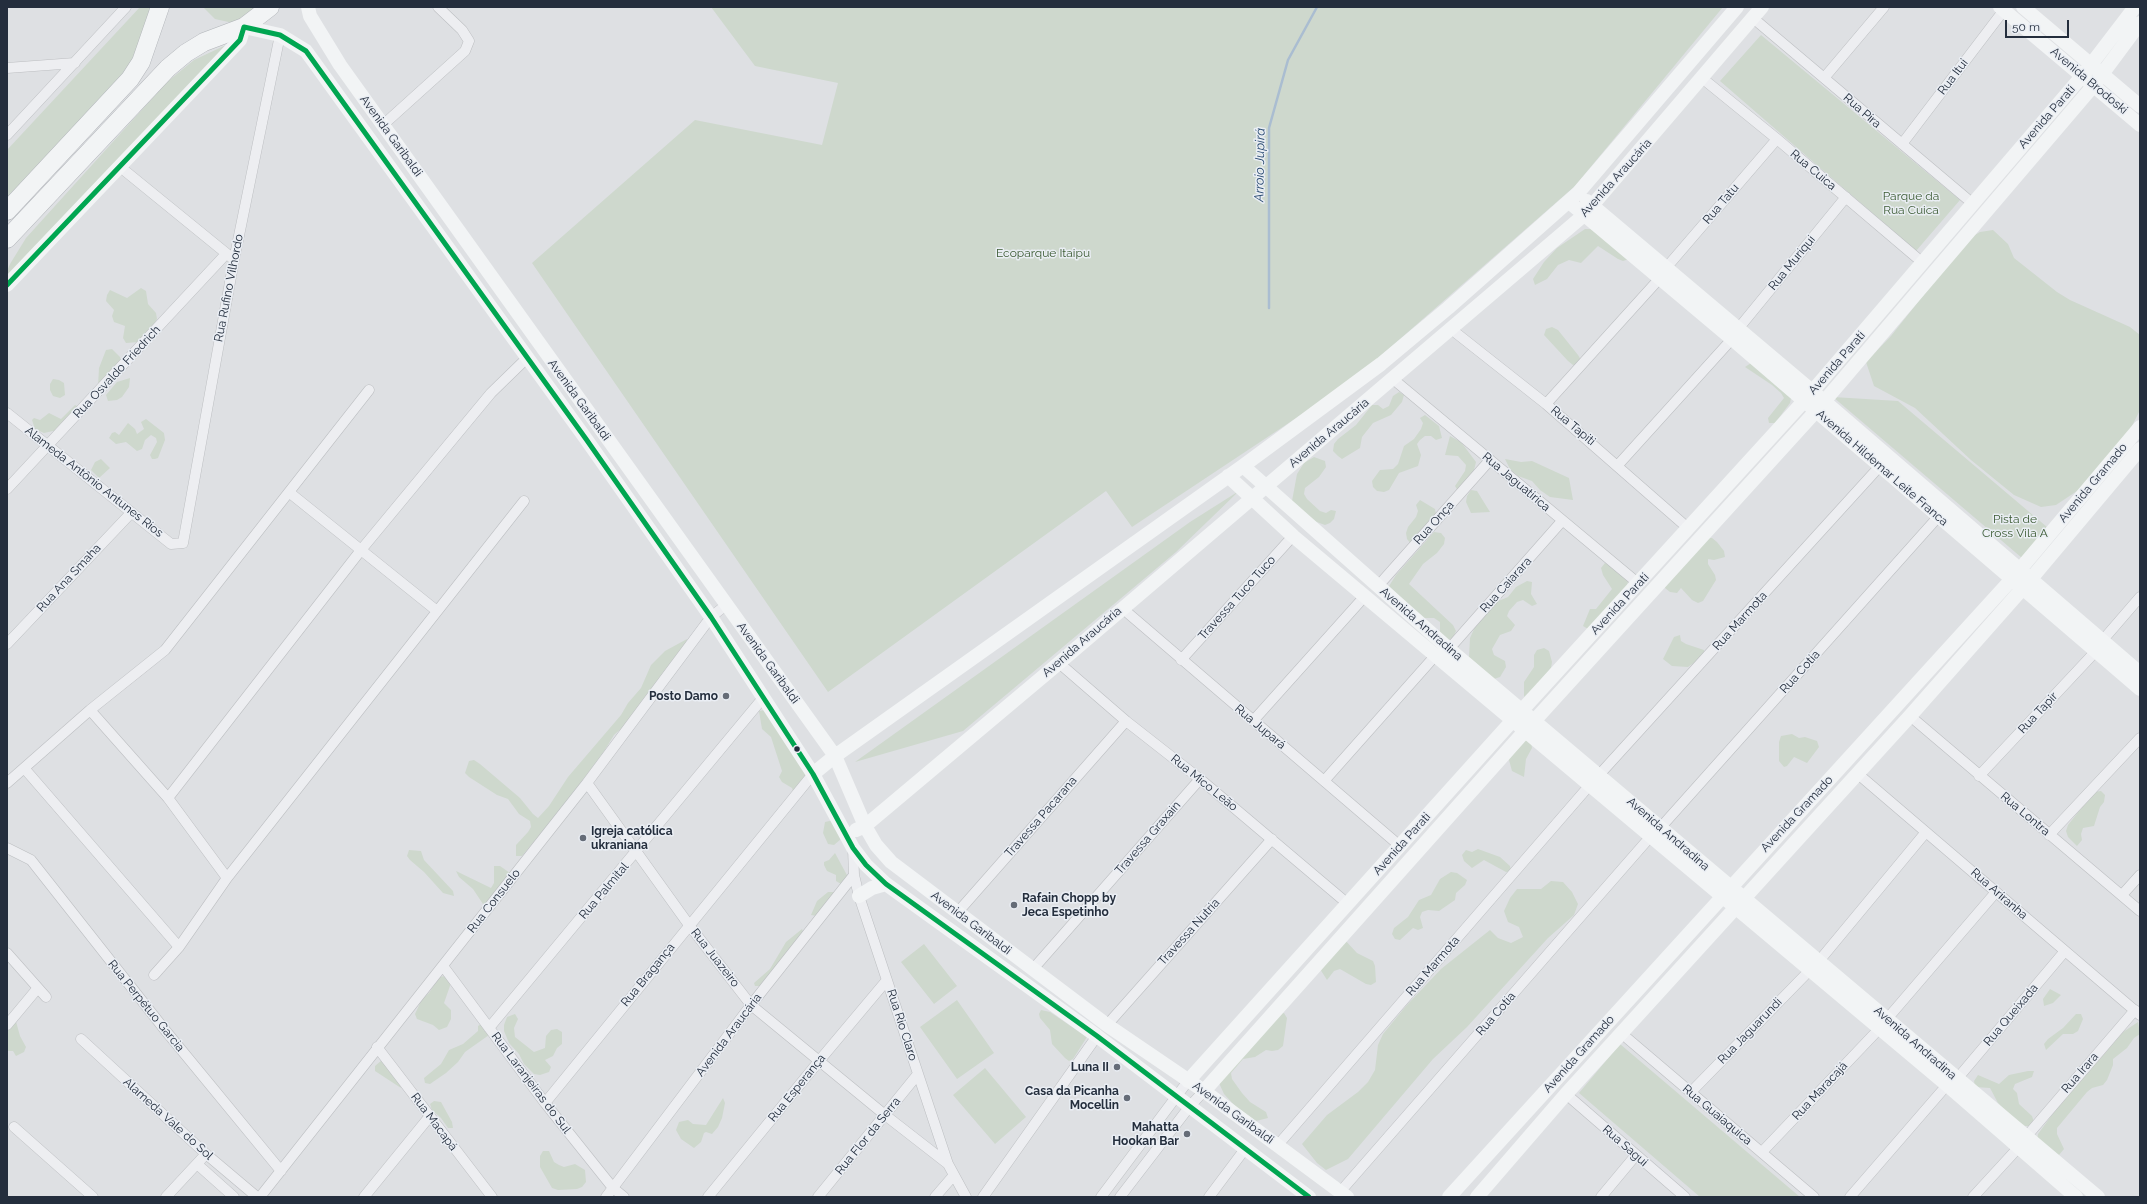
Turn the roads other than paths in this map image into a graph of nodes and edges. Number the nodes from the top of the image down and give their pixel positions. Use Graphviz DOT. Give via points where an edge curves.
graph roads {
  1 [pos="126,7"];
  2 [pos="160,7"];
  3 [pos="270,7"];
  4 [pos="308,7"];
  5 [pos="438,7"];
  6 [pos="1738,7"];
  7 [pos="1762,7"];
  8 [pos="1884,7"];
  9 [pos="2023,7"];
  10 [pos="2135,7"];
  11 [pos="2002,9"];
  12 [pos="1753,18"];
  13 [pos="2140,23"];
  14 [pos="244,27"];
  15 [pos="280,35"];
  16 [pos="75,63"];
  17 [pos="7,68"];
  18 [pos="2087,70"];
  19 [pos="1702,78"];
  20 [pos="1824,78"];
  21 [pos="2098,80"];
  22 [pos="2140,106"];
  23 [pos="2140,124"];
  24 [pos="383,125"];
  25 [pos="7,136"];
  26 [pos="1777,139"];
  27 [pos="1902,144"];
  28 [pos="119,166"];
  29 [pos="72,170"];
  30 [pos="1573,198"];
  31 [pos="1846,198"];
  32 [pos="1972,203"];
  33 [pos="1589,210"];
  34 [pos="7,211"];
  35 [pos="7,239"];
  36 [pos="7,250"];
  37 [pos="230,257"];
  38 [pos="1923,263"];
  39 [pos="1663,273"];
  40 [pos="7,284"];
  41 [pos="1451,329"];
  42 [pos="1735,334"];
  43 [pos="527,358"];
  44 [pos="1393,379"];
  45 [pos="369,390"];
  46 [pos="1808,397"];
  47 [pos="1546,404"];
  48 [pos="1820,406"];
  49 [pos="7,413"];
  50 [pos="591,416"];
  51 [pos="577,426"];
  52 [pos="2140,427"];
  53 [pos="47,447"];
  54 [pos="2140,449"];
  55 [pos="1490,460"];
  56 [pos="1618,465"];
  57 [pos="1243,466"];
  58 [pos="1880,466"];
  59 [pos="1228,476"];
  60 [pos="1265,487"];
  61 [pos="7,489"];
  62 [pos="290,493"];
  63 [pos="1252,498"];
  64 [pos="524,501"];
  65 [pos="131,513"];
  66 [pos="1938,517"];
  67 [pos="1562,521"];
  68 [pos="1689,529"];
  69 [pos="1293,536"];
  70 [pos="183,542"];
  71 [pos="362,550"];
  72 [pos="2021,580"];
  73 [pos="1639,584"];
  74 [pos="1378,586"];
  75 [pos="1365,596"];
  76 [pos="2140,597"];
  77 [pos="726,605"];
  78 [pos="1122,608"];
  79 [pos="437,611"];
  80 [pos="711,617"];
  81 [pos="7,644"];
  82 [pos="2099,646"];
  83 [pos="1449,649"];
  84 [pos="1435,656"];
  85 [pos="1181,660"];
  86 [pos="1059,663"];
  87 [pos="2140,673"];
  88 [pos="2140,689"];
  89 [pos="763,698"];
  90 [pos="90,710"];
  91 [pos="1517,716"];
  92 [pos="1910,716"];
  93 [pos="1126,721"];
  94 [pos="1253,721"];
  95 [pos="1530,726"];
  96 [pos="2140,738"];
  97 [pos="834,756"];
  98 [pos="24,768"];
  99 [pos="812,774"];
  100 [pos="1858,774"];
  101 [pos="1599,775"];
  102 [pos="1979,776"];
  103 [pos="1200,780"];
  104 [pos="1324,781"];
  105 [pos="7,783"];
  106 [pos="587,783"];
  107 [pos="1589,786"];
  108 [pos="168,798"];
  109 [pos="864,826"];
  110 [pos="842,829"];
  111 [pos="1656,832"];
  112 [pos="1926,832"];
  113 [pos="2049,834"];
  114 [pos="1272,839"];
  115 [pos="1400,846"];
  116 [pos="7,848"];
  117 [pos="853,848"];
  118 [pos="636,853"];
  119 [pos="854,875"];
  120 [pos="2140,875"];
  121 [pos="227,878"];
  122 [pos="886,884"];
  123 [pos="1726,892"];
  124 [pos="1996,892"];
  125 [pos="2122,895"];
  126 [pos="859,896"];
  127 [pos="1348,904"];
  128 [pos="1739,904"];
  129 [pos="2140,911"];
  130 [pos="957,913"];
  131 [pos="689,925"];
  132 [pos="179,946"];
  133 [pos="2065,951"];
  134 [pos="7,953"];
  135 [pos="1814,965"];
  136 [pos="443,966"];
  137 [pos="1033,969"];
  138 [pos="154,975"];
  139 [pos="887,980"];
  140 [pos="37,989"];
  141 [pos="46,997"];
  142 [pos="752,1005"];
  143 [pos="2137,1012"];
  144 [pos="7,1024"];
  145 [pos="1883,1024"];
  146 [pos="1106,1025"];
  147 [pos="489,1028"];
  148 [pos="1621,1033"];
  149 [pos="1097,1036"];
  150 [pos="81,1039"];
  151 [pos="377,1047"];
  152 [pos="819,1061"];
  153 [pos="918,1074"];
  154 [pos="1188,1081"];
  155 [pos="1952,1082"];
  156 [pos="1204,1092"];
  157 [pos="1691,1092"];
  158 [pos="1566,1094"];
  159 [pos="1176,1096"];
  160 [pos="545,1103"];
  161 [pos="1190,1106"];
  162 [pos="885,1115"];
  163 [pos="430,1116"];
  164 [pos="14,1127"];
  165 [pos="2022,1142"];
  166 [pos="1277,1146"];
  167 [pos="1245,1150"];
  168 [pos="1762,1152"];
  169 [pos="206,1154"];
  170 [pos="1636,1155"];
  171 [pos="197,1164"];
  172 [pos="948,1164"];
  173 [pos="281,1171"];
  174 [pos="954,1175"];
  175 [pos="613,1188"];
  176 [pos="1344,1194"];
  177 [pos="486,1195"];
  178 [pos="93,1197"];
  179 [pos="166,1197"];
  180 [pos="234,1197"];
  181 [pos="259,1197"];
  182 [pos="364,1197"];
  183 [pos="606,1197"];
  184 [pos="624,1197"];
  185 [pos="708,1197"];
  186 [pos="818,1197"];
  187 [pos="935,1197"];
  188 [pos="966,1197"];
  189 [pos="983,1197"];
  190 [pos="1101,1197"];
  191 [pos="1120,1197"];
  192 [pos="1209,1197"];
  193 [pos="1309,1197"];
  194 [pos="1449,1197"];
  195 [pos="1477,1197"];
  196 [pos="1601,1197"];
  197 [pos="1686,1197"];
  198 [pos="1814,1197"];
  199 [pos="1850,1197"];
  200 [pos="1973,1197"];
  201 [pos="2076,1197"];
  202 [pos="2098,1197"];
  1 -- 16 [label="street"];
  2 -- 34 [label="highway" via="141,62 130,79"];
  3 -- 14 [label="highway"];
  4 -- 24 [label="street, Avenida Garibaldi" via="310,16 340,65"];
  5 -- 24 [label="street" via="462,30 469,41 465,51"];
  6 -- 30 [label="street, Avenida Araucária"];
  7 -- 12 [label="street, Avenida Araucária"];
  8 -- 20 [label="street"];
  9 -- 18 [label="street, Avenida Brodoski"];
  10 -- 18 [label="street, Avenida Parati"];
  11 -- 18 [label="street, Avenida Brodoski"];
  11 -- 27 [label="street, Rua Itui"];
  12 -- 19 [label="street, Avenida Araucária"];
  12 -- 20 [label="street, Rua Pira"];
  13 -- 21 [label="street, Avenida Parati"];
  14 -- 15 [label="street, Avenida Garibaldi"];
  14 -- 28 [label="street" via="240,40"];
  14 -- 29 [label="highway" via="204,42 186,52"];
  15 -- 37 [label="street, Rua Rufino Vilhordo"];
  15 -- 43 [label="street, Avenida Garibaldi" via="313,58"];
  16 -- 17 [label="street"];
  16 -- 25 [label="street"];
  18 -- 21 [label="street, Avenida Brodoski"];
  18 -- 32 [label="street, Avenida Parati"];
  19 -- 26 [label="street, Rua Cuica"];
  19 -- 33 [label="street, Avenida Araucária"];
  20 -- 27 [label="street, Rua Pira"];
  21 -- 22 [label="street, Avenida Brodoski"];
  21 -- 23 [label="street, Avenida Brodoski"];
  21 -- 48 [label="street, Avenida Parati"];
  24 -- 50 [label="street, Avenida Garibaldi"];
  26 -- 31 [label="street, Rua Cuica"];
  26 -- 39 [label="street, Rua Tatu"];
  27 -- 32 [label="street, Rua Pira"];
  28 -- 37 [label="street"];
  28 -- 40 [label="street"];
  29 -- 35 [label="highway"];
  29 -- 36 [label="highway"];
  30 -- 33 [label="street, Avenida Hildemar Leite Franca"];
  30 -- 57 [label="street, Avenida Araucária" via="1381,364"];
  31 -- 38 [label="street, Rua Cuica"];
  31 -- 42 [label="street, Rua Muriqui"];
  32 -- 38 [label="street, Avenida Parati"];
  33 -- 39 [label="street, Avenida Hildemar Leite Franca"];
  33 -- 41 [label="street, Avenida Araucária"];
  37 -- 53 [label="street, Rua Osvaldo Friedrich"];
  37 -- 70 [label="street, Rua Rufino Vilhordo"];
  38 -- 46 [label="street, Avenida Parati"];
  39 -- 42 [label="street, Avenida Hildemar Leite Franca"];
  39 -- 47 [label="street, Rua Tatu"];
  41 -- 44 [label="street, Avenida Araucária"];
  41 -- 47 [label="street, Rua Tapiti"];
  42 -- 46 [label="street, Avenida Hildemar Leite Franca"];
  42 -- 56 [label="street, Rua Muriqui"];
  43 -- 51 [label="street, Avenida Garibaldi"];
  43 -- 71 [label="street" via="491,393"];
  44 -- 55 [label="street, Rua Jaguatirica"];
  44 -- 60 [label="street, Avenida Araucária"];
  45 -- 62 [label="street"];
  46 -- 48 [label="street, Avenida Hildemar Leite Franca"];
  46 -- 68 [label="street, Avenida Parati"];
  47 -- 56 [label="street, Rua Tapiti"];
  48 -- 58 [label="street, Avenida Hildemar Leite Franca"];
  48 -- 72 [label="street, Avenida Hildemar Leite Franca"];
  48 -- 95 [label="street, Avenida Parati"];
  49 -- 53 [label="street, Alameda Antônio Antunes Rios"];
  50 -- 51 [label="street"];
  50 -- 77 [label="street, Avenida Garibaldi"];
  51 -- 80 [label="street, Avenida Garibaldi"];
  52 -- 72 [label="street, Avenida Gramado"];
  53 -- 61 [label="street, Rua Osvaldo Friedrich"];
  53 -- 65 [label="street, Alameda Antônio Antunes Rios"];
  54 -- 72 [label="street, Avenida Gramado"];
  55 -- 67 [label="street, Rua Jaguatirica"];
  55 -- 74 [label="street, Rua Onça"];
  56 -- 68 [label="street, Rua Tapiti"];
  57 -- 59 [label="street, Avenida Araucária"];
  57 -- 60 [label="street, Avenida Andradina"];
  58 -- 66 [label="street, Avenida Hildemar Leite Franca"];
  58 -- 101 [label="street, Rua Marmota"];
  59 -- 63 [label="street, Avenida Andradina"];
  59 -- 97 [label="street, Avenida Araucária"];
  60 -- 63 [label="street, Avenida Araucária"];
  60 -- 74 [label="street, Avenida Andradina"];
  62 -- 71 [label="street"];
  62 -- 90 [label="street" via="165,650"];
  63 -- 69 [label="street, Avenida Andradina"];
  63 -- 78 [label="street, Avenida Araucária"];
  64 -- 79 [label="street"];
  65 -- 70 [label="street, Alameda Antônio Antunes Rios" via="171,544"];
  65 -- 81 [label="street, Rua Ana Smaha"];
  66 -- 72 [label="street, Avenida Hildemar Leite Franca"];
  66 -- 111 [label="street, Rua Cotia"];
  67 -- 73 [label="street, Rua Jaguatirica"];
  67 -- 83 [label="street, Rua Caiarara"];
  68 -- 73 [label="street, Avenida Parati"];
  69 -- 75 [label="street, Avenida Andradina"];
  69 -- 85 [label="street, Travessa Tuco Tuco"];
  71 -- 79 [label="street"];
  71 -- 108 [label="street"];
  72 -- 82 [label="street, Avenida Hildemar Leite Franca"];
  72 -- 92 [label="street, Avenida Gramado"];
  72 -- 123 [label="street, Avenida Gramado"];
  73 -- 91 [label="street, Avenida Parati"];
  74 -- 83 [label="street, Avenida Andradina"];
  75 -- 84 [label="street, Avenida Andradina"];
  75 -- 94 [label="street"];
  76 -- 82 [label="street, Rua Tapir"];
  77 -- 80 [label="street, Rua Consuelo"];
  77 -- 97 [label="street, Avenida Garibaldi"];
  78 -- 85 [label="street, Rua Jupará"];
  78 -- 86 [label="street, Avenida Araucária"];
  79 -- 121 [label="street"];
  80 -- 89 [label="street, Avenida Garibaldi"];
  80 -- 106 [label="street, Rua Consuelo"];
  82 -- 87 [label="street, Avenida Hildemar Leite Franca"];
  82 -- 88 [label="street, Avenida Hildemar Leite Franca"];
  82 -- 102 [label="street, Rua Tapir"];
  83 -- 91 [label="street, Avenida Andradina"];
  84 -- 91 [label="street, Avenida Andradina"];
  84 -- 104 [label="street"];
  85 -- 94 [label="street, Rua Jupará"];
  86 -- 93 [label="street, Rua Mico Leão"];
  86 -- 109 [label="street, Avenida Araucária"];
  89 -- 99 [label="street, Avenida Garibaldi"];
  89 -- 118 [label="street, Rua Palmital"];
  90 -- 98 [label="street"];
  90 -- 108 [label="street"];
  91 -- 95 [label="street, Avenida Andradina"];
  91 -- 115 [label="street, Avenida Parati"];
  92 -- 100 [label="street, Avenida Gramado"];
  92 -- 102 [label="street, Rua Lontra"];
  93 -- 103 [label="street, Rua Mico Leão"];
  93 -- 130 [label="street, Travessa Pacarana"];
  94 -- 104 [label="street, Rua Jupará"];
  95 -- 101 [label="street, Avenida Andradina"];
  95 -- 107 [label="street, Avenida Andradina"];
  95 -- 156 [label="street, Avenida Parati"];
  96 -- 113 [label="street"];
  97 -- 99 [label="street, Avenida Araucária"];
  97 -- 109 [label="street, Avenida Garibaldi"];
  98 -- 105 [label="street"];
  98 -- 132 [label="street"];
  99 -- 110 [label="street, Avenida Garibaldi"];
  99 -- 131 [label="street, Rua Bragança"];
  100 -- 112 [label="street, Rua Ariranha"];
  100 -- 128 [label="street, Avenida Gramado"];
  101 -- 111 [label="street, Avenida Andradina"];
  102 -- 113 [label="street, Rua Lontra"];
  103 -- 114 [label="street, Rua Mico Leão"];
  103 -- 137 [label="street, Travessa Graxain"];
  104 -- 115 [label="street, Rua Jupará"];
  106 -- 118 [label="street, Rua Juazeiro"];
  106 -- 136 [label="street, Rua Consuelo"];
  107 -- 111 [label="street, Avenida Andradina"];
  107 -- 166 [label="street, Rua Marmota"];
  108 -- 121 [label="street"];
  109 -- 110 [label="street" via="855,830"];
  109 -- 130 [label="street, Avenida Garibaldi" via="891,862"];
  110 -- 117 [label="street, Avenida Garibaldi"];
  111 -- 123 [label="street, Avenida Andradina"];
  111 -- 176 [label="street, Rua Cotia"];
  112 -- 124 [label="street, Rua Ariranha"];
  112 -- 135 [label="street, Rua Jaguarundi"];
  113 -- 125 [label="street, Rua Lontra"];
  114 -- 127 [label="street, Rua Mico Leão"];
  114 -- 146 [label="street, Travessa Nutria"];
  115 -- 127 [label="street, Avenida Parati"];
  116 -- 173 [label="street, Rua Perpétuo Garcia" via="31,860 155,1018"];
  117 -- 119 [label="street, Rua Rio Claro"];
  117 -- 122 [label="street, Avenida Garibaldi"];
  118 -- 131 [label="street, Rua Juazeiro"];
  118 -- 147 [label="street, Rua Palmital"];
  119 -- 126 [label="street, Rua Rio Claro"];
  119 -- 142 [label="street, Avenida Araucária"];
  120 -- 125 [label="street"];
  121 -- 132 [label="street"];
  122 -- 126 [label="street" via="872,888"];
  122 -- 149 [label="street, Avenida Garibaldi"];
  123 -- 128 [label="street, Avenida Andradina"];
  123 -- 194 [label="street, Avenida Gramado"];
  124 -- 133 [label="street, Rua Ariranha"];
  124 -- 145 [label="street, Rua Maracajá"];
  125 -- 129 [label="street, Rua Lontra"];
  126 -- 139 [label="street, Rua Rio Claro"];
  127 -- 154 [label="street, Avenida Parati"];
  128 -- 135 [label="street, Avenida Andradina"];
  128 -- 148 [label="street, Avenida Gramado"];
  130 -- 137 [label="street, Avenida Garibaldi"];
  131 -- 142 [label="street, Rua Juazeiro"];
  131 -- 160 [label="street, Rua Bragança"];
  132 -- 138 [label="street"];
  133 -- 143 [label="street, Rua Ariranha"];
  133 -- 155 [label="street, Rua Queixada"];
  134 -- 140 [label="street"];
  135 -- 145 [label="street, Avenida Andradina"];
  135 -- 157 [label="street, Rua Jaguarundi"];
  136 -- 147 [label="street, Rua Laranjeiras do Sul"];
  136 -- 151 [label="street, Rua Consuelo"];
  137 -- 146 [label="street, Avenida Garibaldi"];
  139 -- 152 [label="street, Rua Esperança"];
  139 -- 153 [label="street, Rua Rio Claro"];
  140 -- 141 [label="street"];
  140 -- 144 [label="street"];
  142 -- 152 [label="street, Rua Juazeiro"];
  142 -- 175 [label="street, Avenida Araucária"];
  143 -- 165 [label="street, Rua Irara"];
  145 -- 155 [label="street, Avenida Andradina"];
  145 -- 168 [label="street, Rua Maracajá"];
  146 -- 154 [label="street, Avenida Garibaldi"];
  147 -- 160 [label="street, Rua Laranjeiras do Sul"];
  148 -- 157 [label="street, Rua Guaiaquica"];
  148 -- 158 [label="street, Avenida Gramado"];
  149 -- 159 [label="street, Avenida Garibaldi"];
  149 -- 189 [label="street"];
  150 -- 169 [label="street, Alameda Vale do Sol"];
  151 -- 163 [label="street, Rua Macapá"];
  151 -- 173 [label="street, Rua Consuelo"];
  152 -- 162 [label="street, Rua Juazeiro"];
  152 -- 185 [label="street, Rua Esperança"];
  153 -- 162 [label="street, Rua Flor da Serra"];
  153 -- 172 [label="street, Rua Rio Claro"];
  154 -- 156 [label="street, Avenida Garibaldi"];
  154 -- 159 [label="street, Avenida Parati"];
  155 -- 165 [label="street, Avenida Andradina"];
  155 -- 199 [label="street, Rua Queixada"];
  156 -- 161 [label="street, Avenida Parati"];
  156 -- 166 [label="street, Avenida Garibaldi"];
  157 -- 168 [label="street, Rua Guaiaquica"];
  158 -- 170 [label="street, Rua Sagui"];
  158 -- 195 [label="street, Avenida Gramado"];
  159 -- 161 [label="street, Avenida Garibaldi"];
  159 -- 190 [label="street, Avenida Parati"];
  160 -- 175 [label="street, Rua Laranjeiras do Sul"];
  161 -- 167 [label="street, Avenida Garibaldi"];
  161 -- 191 [label="street, Avenida Parati"];
  162 -- 172 [label="street, Rua Juazeiro"];
  162 -- 186 [label="street, Rua Flor da Serra"];
  163 -- 177 [label="street, Rua Macapá"];
  163 -- 182 [label="street"];
  164 -- 178 [label="street"];
  165 -- 200 [label="street, Rua Irara"];
  165 -- 201 [label="street, Avenida Andradina"];
  165 -- 202 [label="street, Avenida Andradina"];
  166 -- 176 [label="street, Avenida Garibaldi"];
  167 -- 192 [label="street"];
  167 -- 193 [label="street, Avenida Garibaldi"];
  168 -- 198 [label="street, Rua Guaiaquica"];
  169 -- 171 [label="street"];
  169 -- 181 [label="street, Alameda Vale do Sol"];
  170 -- 196 [label="street"];
  170 -- 197 [label="street, Rua Sagui"];
  171 -- 179 [label="street"];
  171 -- 180 [label="street, Alameda Vale do Sol"];
  172 -- 174 [label="street, Rua Rio Claro"];
  173 -- 181 [label="street, Rua Consuelo"];
  174 -- 187 [label="street"];
  174 -- 188 [label="street, Rua Rio Claro"];
  175 -- 183 [label="street, Avenida Araucária"];
  175 -- 184 [label="street, Rua Laranjeiras do Sul"];
}
